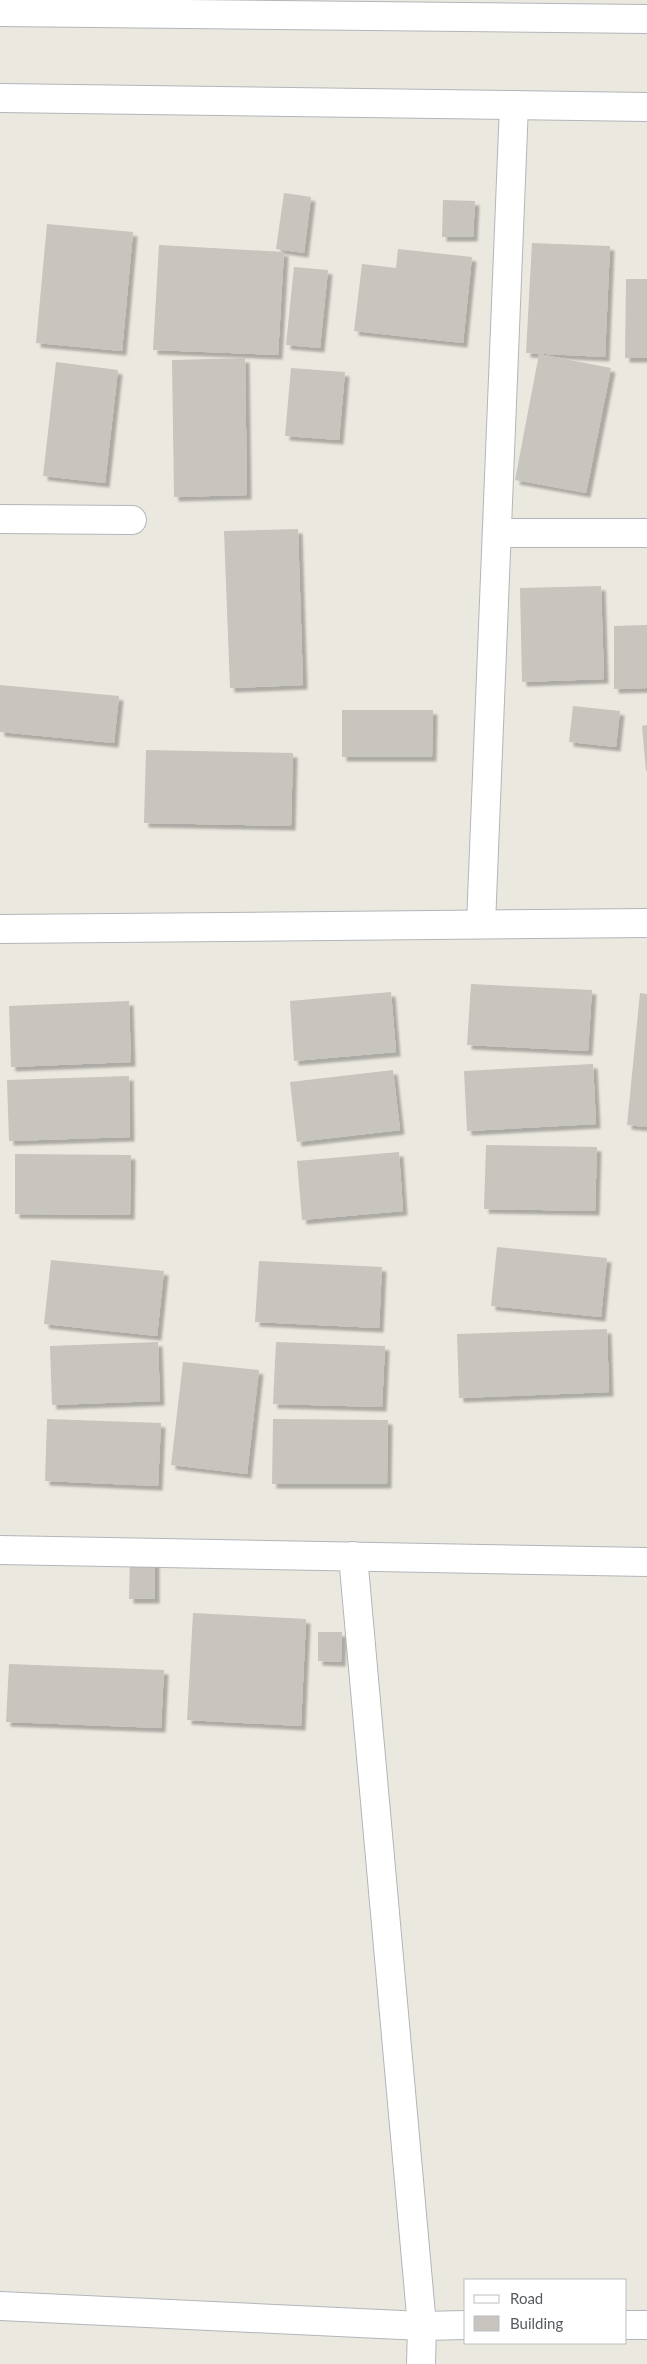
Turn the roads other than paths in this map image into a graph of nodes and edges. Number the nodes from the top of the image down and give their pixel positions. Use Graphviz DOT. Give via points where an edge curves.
graph roads {
  1 [pos="296,8"];
  2 [pos="0,12"];
  3 [pos="647,19"];
  4 [pos="0,98"];
  5 [pos="514,105"];
  6 [pos="647,107"];
  7 [pos="0,519"];
  8 [pos="132,520"];
  9 [pos="497,533"];
  10 [pos="647,533"];
  11 [pos="647,923"];
  12 [pos="481,924"];
  13 [pos="0,929"];
  14 [pos="0,1550"];
  15 [pos="353,1556"];
  16 [pos="647,1562"];
  17 [pos="0,2306"];
  18 [pos="464,2325"];
  19 [pos="627,2325"];
  20 [pos="647,2325"];
  21 [pos="422,2326"];
  22 [pos="421,2364"];
  1 -- 2 [label="street"];
  1 -- 3 [label="street"];
  4 -- 5 [label="street"];
  5 -- 6 [label="street"];
  5 -- 9 [label="street"];
  7 -- 8 [label="street"];
  9 -- 10 [label="street"];
  9 -- 12 [label="street"];
  11 -- 12 [label="street"];
  12 -- 13 [label="street"];
  14 -- 15 [label="street"];
  15 -- 16 [label="street"];
  15 -- 21 [label="street"];
  17 -- 21 [label="street"];
  18 -- 21 [label="street"];
  19 -- 20 [label="street"];
  21 -- 22 [label="street"];
}
